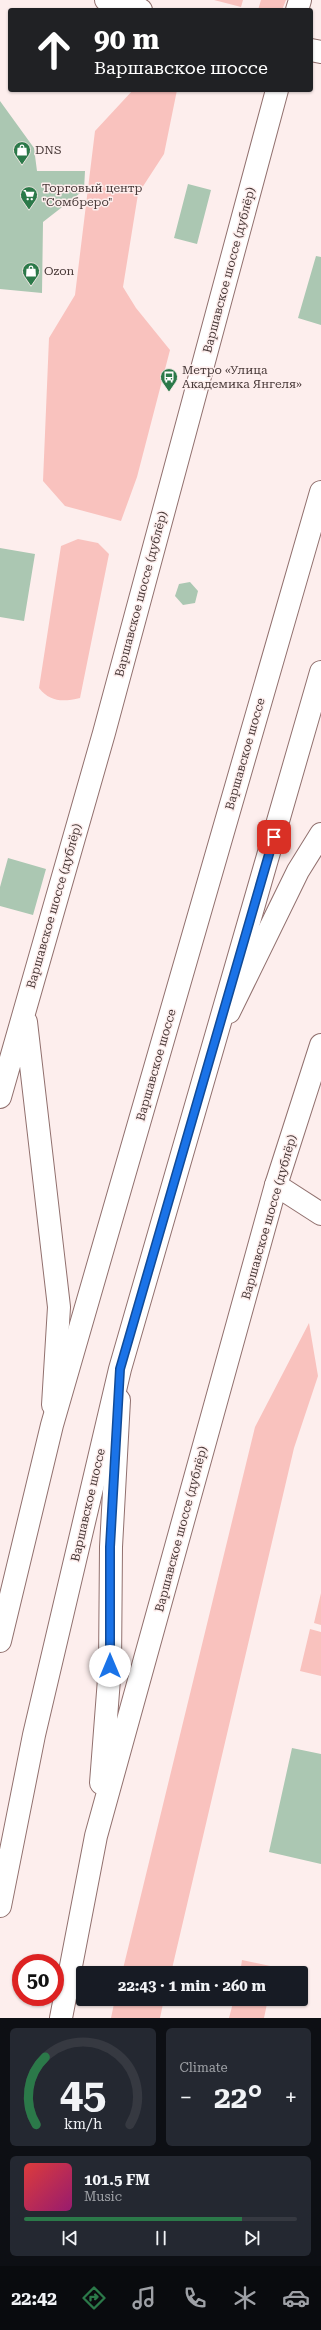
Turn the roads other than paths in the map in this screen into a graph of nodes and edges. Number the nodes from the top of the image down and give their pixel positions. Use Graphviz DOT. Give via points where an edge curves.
graph roads {
  1 [pos="106,0"];
  2 [pos="134,8"];
  3 [pos="276,92"];
  4 [pos="321,492"];
  5 [pos="321,672"];
  6 [pos="321,834"];
  7 [pos="24,1011"];
  8 [pos="219,1033"];
  9 [pos="321,1045"];
  10 [pos="0,1097"];
  11 [pos="276,1185"];
  12 [pos="321,1214"];
  13 [pos="120,1369"];
  14 [pos="52,1425"];
  15 [pos="0,1641"];
  16 [pos="96,1836"];
  17 [pos="0,1906"];
  18 [pos="61,2018"];
  1 -- 2 [label="main road"];
  3 -- 7 [label="main road, Варшавское шоссе (дублёр)" via="104,733"];
  4 -- 14 [label="main road, Варшавское шоссе"];
  5 -- 8 [label="main road, Варшавское шоссе"];
  6 -- 8 [label="main road" via="298,871"];
  7 -- 10 [label="main road, Варшавское шоссе (дублёр)"];
  7 -- 14 [label="main road" via="59,1307"];
  8 -- 13 [label="main road, Варшавское шоссе"];
  9 -- 11 [label="main road, Варшавское шоссе (дублёр)"];
  11 -- 12 [label="main road"];
  11 -- 16 [label="main road, Варшавское шоссе (дублёр)"];
  13 -- 16 [label="main road" via="110,1547 110,1666"];
  13 -- 17 [label="main road, Варшавское шоссе" via="34,1735"];
  14 -- 15 [label="main road, Варшавское шоссе"];
  16 -- 18 [label="main road, Варшавское шоссе (дублёр)"];
}
